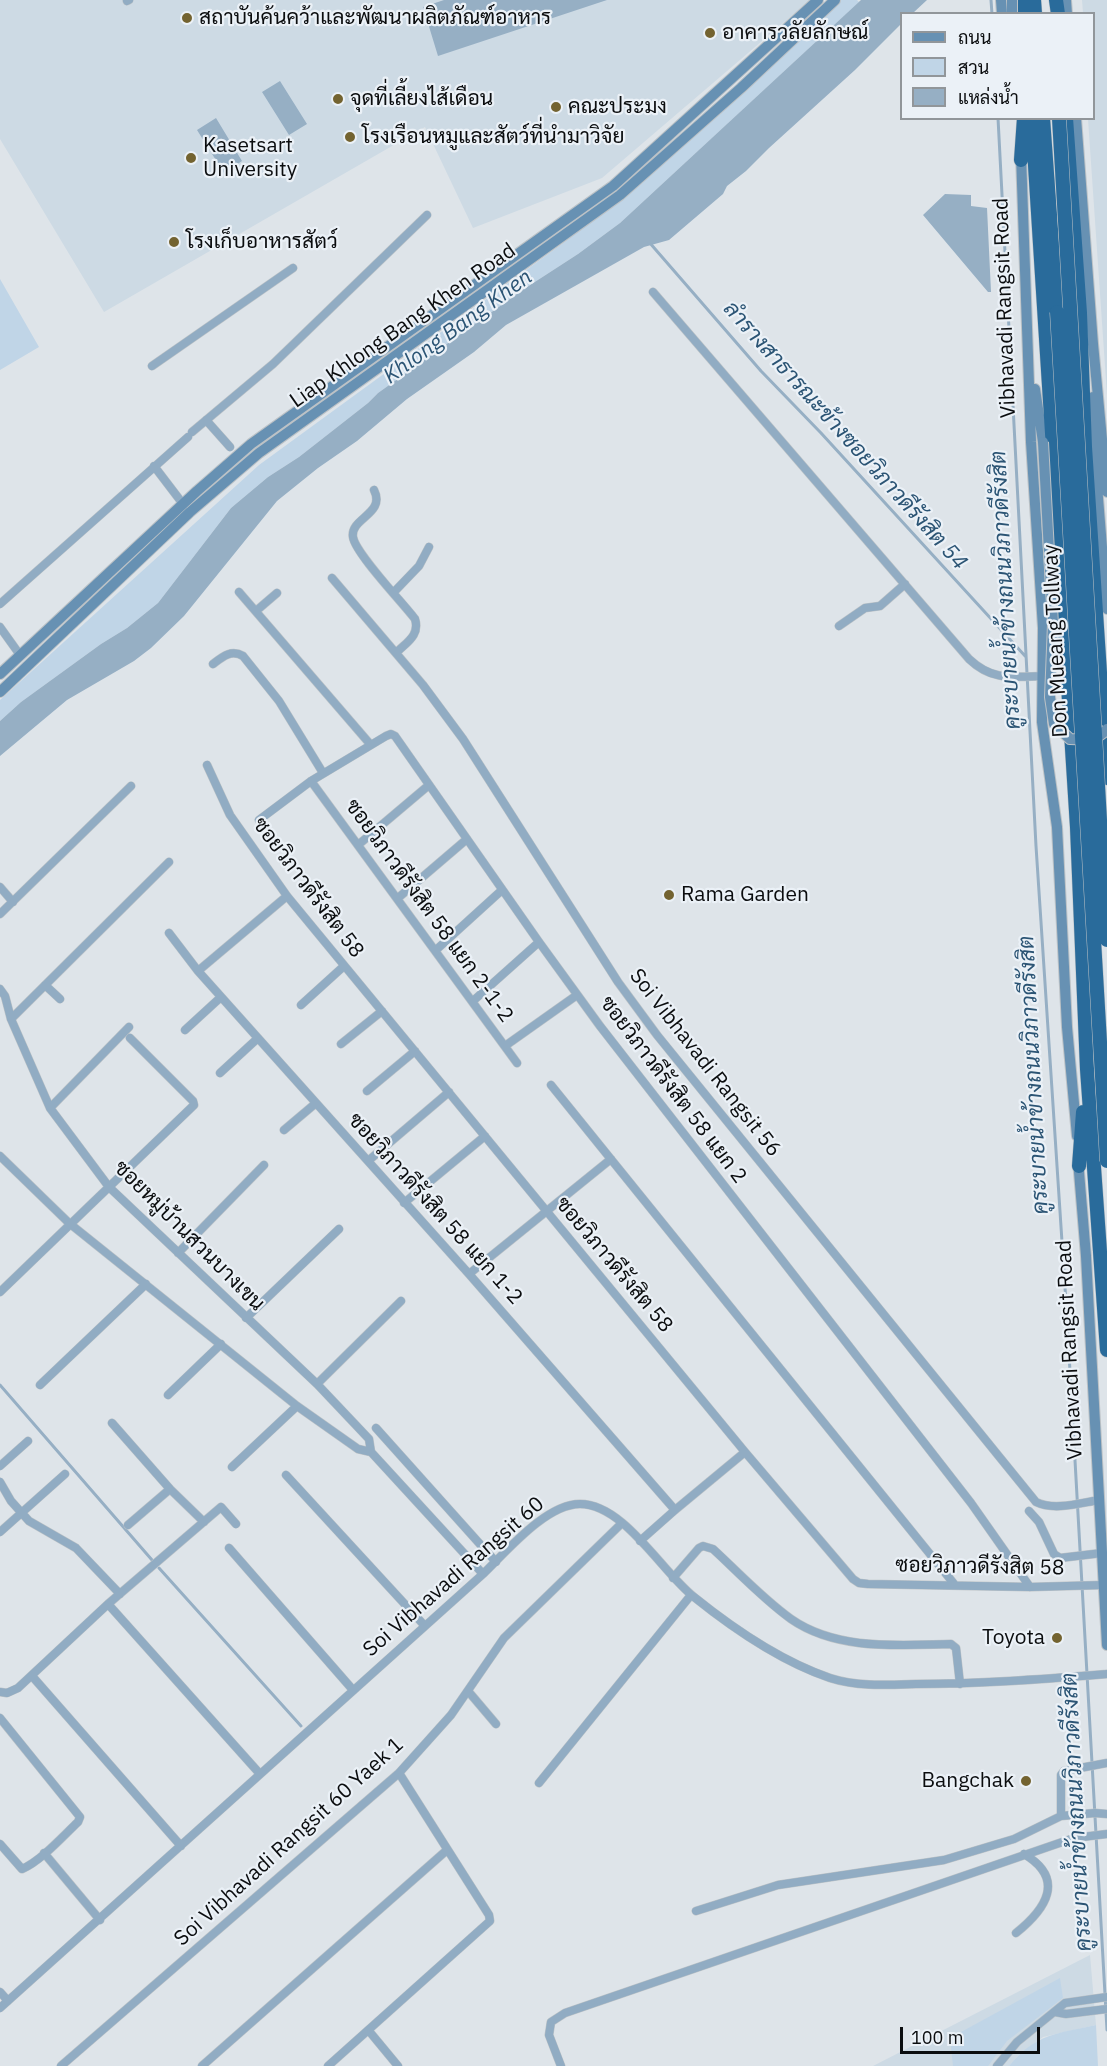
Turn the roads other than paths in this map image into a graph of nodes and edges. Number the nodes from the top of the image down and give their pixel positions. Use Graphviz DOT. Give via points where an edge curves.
graph roads {
  1 [pos="818,0"];
  2 [pos="835,0"];
  3 [pos="1018,120"];
  4 [pos="1023,120"];
  5 [pos="1032,120"];
  6 [pos="1043,120"];
  7 [pos="1059,120"];
  8 [pos="1066,120"];
  9 [pos="1076,120"];
  10 [pos="1021,160"];
  11 [pos="427,215"];
  12 [pos="293,268"];
  13 [pos="653,292"];
  14 [pos="1093,344"];
  15 [pos="1029,346"];
  16 [pos="152,366"];
  17 [pos="206,420"];
  18 [pos="230,447"];
  19 [pos="154,466"];
  20 [pos="374,490"];
  21 [pos="1107,492"];
  22 [pos="183,504"];
  23 [pos="429,547"];
  24 [pos="332,578"];
  25 [pos="905,584"];
  26 [pos="239,592"];
  27 [pos="394,592"];
  28 [pos="277,593"];
  29 [pos="0,604"];
  30 [pos="1107,609"];
  31 [pos="255,610"];
  32 [pos="839,626"];
  33 [pos="0,627"];
  34 [pos="397,652"];
  35 [pos="20,655"];
  36 [pos="213,664"];
  37 [pos="29,665"];
  38 [pos="0,674"];
  39 [pos="1033,676"];
  40 [pos="0,692"];
  41 [pos="1107,729"];
  42 [pos="370,744"];
  43 [pos="207,765"];
  44 [pos="322,773"];
  45 [pos="1107,778"];
  46 [pos="311,781"];
  47 [pos="429,785"];
  48 [pos="130,786"];
  49 [pos="259,820"];
  50 [pos="467,839"];
  51 [pos="358,845"];
  52 [pos="169,862"];
  53 [pos="0,887"];
  54 [pos="502,890"];
  55 [pos="287,896"];
  56 [pos="398,898"];
  57 [pos="13,902"];
  58 [pos="0,914"];
  59 [pos="169,933"];
  60 [pos="1107,940"];
  61 [pos="538,942"];
  62 [pos="436,950"];
  63 [pos="344,966"];
  64 [pos="198,971"];
  65 [pos="45,985"];
  66 [pos="0,989"];
  67 [pos="577,995"];
  68 [pos="221,997"];
  69 [pos="60,999"];
  70 [pos="473,1001"];
  71 [pos="301,1005"];
  72 [pos="382,1011"];
  73 [pos="11,1019"];
  74 [pos="129,1027"];
  75 [pos="185,1030"];
  76 [pos="130,1038"];
  77 [pos="258,1038"];
  78 [pos="341,1044"];
  79 [pos="505,1046"];
  80 [pos="415,1051"];
  81 [pos="517,1063"];
  82 [pos="1087,1069"];
  83 [pos="220,1073"];
  84 [pos="550,1085"];
  85 [pos="367,1091"];
  86 [pos="449,1092"];
  87 [pos="316,1103"];
  88 [pos="50,1108"];
  89 [pos="284,1130"];
  90 [pos="485,1136"];
  91 [pos="1,1158"];
  92 [pos="611,1159"];
  93 [pos="368,1161"];
  94 [pos="1107,1161"];
  95 [pos="264,1165"];
  96 [pos="1079,1166"];
  97 [pos="109,1187"];
  98 [pos="404,1203"];
  99 [pos="546,1211"];
  100 [pos="69,1223"];
  101 [pos="339,1230"];
  102 [pos="178,1253"];
  103 [pos="469,1274"];
  104 [pos="146,1284"];
  105 [pos="0,1292"];
  106 [pos="401,1300"];
  107 [pos="246,1318"];
  108 [pos="221,1344"];
  109 [pos="1107,1350"];
  110 [pos="317,1384"];
  111 [pos="40,1385"];
  112 [pos="168,1395"];
  113 [pos="297,1406"];
  114 [pos="112,1423"];
  115 [pos="376,1428"];
  116 [pos="28,1441"];
  117 [pos="371,1452"];
  118 [pos="745,1452"];
  119 [pos="0,1466"];
  120 [pos="232,1467"];
  121 [pos="65,1474"];
  122 [pos="286,1475"];
  123 [pos="0,1482"];
  124 [pos="170,1489"];
  125 [pos="1099,1500"];
  126 [pos="675,1509"];
  127 [pos="1029,1511"];
  128 [pos="21,1513"];
  129 [pos="204,1522"];
  130 [pos="622,1523"];
  131 [pos="236,1524"];
  132 [pos="128,1525"];
  133 [pos="0,1532"];
  134 [pos="640,1541"];
  135 [pos="228,1548"];
  136 [pos="1102,1553"];
  137 [pos="496,1562"];
  138 [pos="483,1574"];
  139 [pos="674,1578"];
  140 [pos="955,1585"];
  141 [pos="1104,1586"];
  142 [pos="1030,1587"];
  143 [pos="120,1594"];
  144 [pos="692,1595"];
  145 [pos="108,1604"];
  146 [pos="424,1625"];
  147 [pos="1107,1645"];
  148 [pos="1107,1674"];
  149 [pos="32,1676"];
  150 [pos="960,1684"];
  151 [pos="353,1690"];
  152 [pos="468,1691"];
  153 [pos="0,1692"];
  154 [pos="0,1718"];
  155 [pos="496,1724"];
  156 [pos="1103,1763"];
  157 [pos="399,1773"];
  158 [pos="260,1774"];
  159 [pos="539,1783"];
  160 [pos="1105,1814"];
  161 [pos="1061,1816"];
  162 [pos="1105,1834"];
  163 [pos="0,1844"];
  164 [pos="181,1846"];
  165 [pos="447,1850"];
  166 [pos="44,1853"];
  167 [pos="1024,1854"];
  168 [pos="696,1911"];
  169 [pos="100,1920"];
  170 [pos="1016,1933"];
  171 [pos="0,1992"];
  172 [pos="1103,1998"];
  173 [pos="8,2001"];
  174 [pos="0,2008"];
  175 [pos="1104,2009"];
  176 [pos="1055,2012"];
  177 [pos="369,2031"];
  178 [pos="61,2066"];
  179 [pos="202,2066"];
  180 [pos="328,2066"];
  181 [pos="398,2066"];
  182 [pos="561,2066"];
  183 [pos="997,2066"];
  1 -- 22 [label="main road, Liap Khlong Bang Khen Road" via="613,186 252,444"];
  2 -- 37 [label="main road, Liap Khlong Bang Khen Road" via="620,195 259,453 190,512"];
  3 -- 10 [label="main road, Vibhavadi Rangsit Road"];
  4 -- 10 [label="highway"];
  5 -- 82 [label="highway, Vibhavadi Rangsit Road" via="1077,826"];
  6 -- 94 [label="highway, Don Mueang Tollway, bridge"];
  7 -- 60 [label="highway, Don Mueang Tollway, bridge"];
  8 -- 45 [label="highway"];
  9 -- 14 [label="main road"];
  10 -- 15 [label="main road, Vibhavadi Rangsit Road"];
  11 -- 17 [label="street" via="273,364"];
  12 -- 16 [label="street"];
  13 -- 25 [label="street"];
  14 -- 21 [label="main road"];
  14 -- 30 [label="main road" via="1093,436"];
  15 -- 39 [label="main road, Vibhavadi Rangsit Road" via="1043,628"];
  15 -- 41 [label="main road, bridge" via="1043,442 1054,724 1070,739 1087,740"];
  17 -- 18 [label="street"];
  17 -- 19 [label="street"];
  19 -- 22 [label="street"];
  19 -- 29 [label="street"];
  20 -- 27 [label="street" via="376,505 356,527 353,540"];
  22 -- 35 [label="main road, Liap Khlong Bang Khen Road"];
  23 -- 27 [label="street" via="419,566"];
  24 -- 34 [label="street, Soi Vibhavadi Rangsit 56"];
  25 -- 32 [label="street" via="880,606 866,608"];
  25 -- 39 [label="street" via="981,670 994,675"];
  26 -- 31 [label="street"];
  27 -- 34 [label="street" via="418,626 412,639"];
  28 -- 31 [label="street"];
  31 -- 42 [label="street"];
  33 -- 35 [label="street"];
  34 -- 125 [label="street, Soi Vibhavadi Rangsit 56" via="463,739 618,982 682,1067 1036,1502 1042,1505"];
  35 -- 37 [label="main road"];
  35 -- 38 [label="main road, Liap Khlong Bang Khen Road"];
  36 -- 44 [label="street" via="231,653 243,656 279,701"];
  37 -- 40 [label="main road, Liap Khlong Bang Khen Road"];
  39 -- 96 [label="main road, Vibhavadi Rangsit Road" via="1057,827"];
  42 -- 44 [label="street, ซอยวิภาวดีรังสิต 58 แยก 2"];
  42 -- 47 [label="street, ซอยวิภาวดีรังสิต 58 แยก 2" via="395,736"];
  43 -- 55 [label="street, ซอยวิภาวดีรังสิต 58" via="230,814"];
  44 -- 46 [label="street, ซอยวิภาวดีรังสิต 58 แยก 2"];
  46 -- 49 [label="street, ซอยวิภาวดีรังสิต 58 แยก 2"];
  46 -- 51 [label="street, ซอยวิภาวดีรังสิต 58 แยก 2-1-2"];
  47 -- 50 [label="street, ซอยวิภาวดีรังสิต 58 แยก 2"];
  47 -- 51 [label="street"];
  48 -- 57 [label="street"];
  50 -- 54 [label="street, ซอยวิภาวดีรังสิต 58 แยก 2"];
  50 -- 56 [label="street"];
  51 -- 56 [label="street, ซอยวิภาวดีรังสิต 58 แยก 2-1-2"];
  52 -- 65 [label="street"];
  53 -- 57 [label="street"];
  54 -- 61 [label="street, ซอยวิภาวดีรังสิต 58 แยก 2"];
  54 -- 62 [label="street"];
  55 -- 63 [label="street, ซอยวิภาวดีรังสิต 58"];
  55 -- 64 [label="street"];
  56 -- 62 [label="street, ซอยวิภาวดีรังสิต 58 แยก 2-1-2"];
  57 -- 58 [label="street"];
  59 -- 64 [label="street, ซอยวิภาวดีรังสิต 58 แยก 1-2"];
  61 -- 67 [label="street, ซอยวิภาวดีรังสิต 58 แยก 2"];
  61 -- 70 [label="street"];
  62 -- 70 [label="street, ซอยวิภาวดีรังสิต 58 แยก 2-1-2"];
  63 -- 71 [label="street"];
  63 -- 72 [label="street, ซอยวิภาวดีรังสิต 58"];
  64 -- 68 [label="street, ซอยวิภาวดีรังสิต 58 แยก 1-2"];
  65 -- 69 [label="street"];
  65 -- 73 [label="street"];
  66 -- 73 [label="street, ซอยหมู่บ้านสวนบางเขน"];
  67 -- 79 [label="street"];
  67 -- 142 [label="street, ซอยวิภาวดีรังสิต 58 แยก 2" via="971,1503"];
  68 -- 75 [label="street"];
  68 -- 77 [label="street, ซอยวิภาวดีรังสิต 58 แยก 1-2"];
  70 -- 79 [label="street, ซอยวิภาวดีรังสิต 58 แยก 2-1-2"];
  72 -- 78 [label="street"];
  72 -- 80 [label="street, ซอยวิภาวดีรังสิต 58"];
  73 -- 88 [label="street, ซอยหมู่บ้านสวนบางเขน"];
  74 -- 88 [label="street"];
  76 -- 97 [label="street" via="194,1105"];
  77 -- 83 [label="street"];
  77 -- 87 [label="street, ซอยวิภาวดีรังสิต 58 แยก 1-2"];
  79 -- 81 [label="street, ซอยวิภาวดีรังสิต 58 แยก 2-1-2"];
  80 -- 85 [label="street"];
  80 -- 86 [label="street, ซอยวิภาวดีรังสิต 58"];
  82 -- 96 [label="highway"];
  82 -- 109 [label="highway, Vibhavadi Rangsit Road"];
  84 -- 92 [label="street"];
  86 -- 90 [label="street, ซอยวิภาวดีรังสิต 58"];
  86 -- 93 [label="street"];
  87 -- 89 [label="street"];
  87 -- 93 [label="street, ซอยวิภาวดีรังสิต 58 แยก 1-2"];
  88 -- 97 [label="street, ซอยหมู่บ้านสวนบางเขน"];
  90 -- 98 [label="street"];
  90 -- 99 [label="street, ซอยวิภาวดีรังสิต 58"];
  91 -- 100 [label="street, ซอยหมู่บ้านสวนบางเขน"];
  92 -- 99 [label="street"];
  92 -- 140 [label="street"];
  93 -- 98 [label="street, ซอยวิภาวดีรังสิต 58 แยก 1-2"];
  95 -- 102 [label="street"];
  96 -- 125 [label="main road, Vibhavadi Rangsit Road"];
  97 -- 100 [label="street"];
  97 -- 102 [label="street, ซอยหมู่บ้านสวนบางเขน"];
  98 -- 103 [label="street, ซอยวิภาวดีรังสิต 58 แยก 1-2"];
  99 -- 103 [label="street"];
  99 -- 118 [label="street, ซอยวิภาวดีรังสิต 58"];
  100 -- 104 [label="street, ซอยหมู่บ้านสวนบางเขน"];
  100 -- 105 [label="street"];
  101 -- 107 [label="street"];
  102 -- 107 [label="street, ซอยหมู่บ้านสวนบางเขน"];
  103 -- 126 [label="street, ซอยวิภาวดีรังสิต 58 แยก 1-2"];
  104 -- 108 [label="street, ซอยหมู่บ้านสวนบางเขน"];
  104 -- 111 [label="street"];
  106 -- 110 [label="street"];
  107 -- 110 [label="street, ซอยหมู่บ้านสวนบางเขน"];
  108 -- 112 [label="street"];
  108 -- 113 [label="street, ซอยหมู่บ้านสวนบางเขน"];
  110 -- 117 [label="street, ซอยหมู่บ้านสวนบางเขน" via="369,1439"];
  113 -- 117 [label="street, ซอยหมู่บ้านสวนบางเขน" via="358,1449"];
  113 -- 120 [label="street"];
  114 -- 124 [label="street"];
  115 -- 137 [label="street"];
  116 -- 119 [label="street"];
  117 -- 138 [label="street, ซอยหมู่บ้านสวนบางเขน"];
  118 -- 126 [label="street"];
  118 -- 140 [label="street, ซอยวิภาวดีรังสิต 58" via="860,1583"];
  121 -- 128 [label="street"];
  122 -- 146 [label="street"];
  123 -- 128 [label="street"];
  124 -- 129 [label="street"];
  124 -- 132 [label="street"];
  125 -- 136 [label="main road, Vibhavadi Rangsit Road"];
  126 -- 134 [label="street"];
  127 -- 136 [label="street" via="1060,1558"];
  128 -- 133 [label="street"];
  128 -- 143 [label="street" via="76,1548"];
  129 -- 131 [label="street" via="221,1507"];
  129 -- 143 [label="street"];
  130 -- 134 [label="street, Soi Vibhavadi Rangsit 60"];
  130 -- 137 [label="street, Soi Vibhavadi Rangsit 60" via="600,1507 560,1507 542,1518"];
  130 -- 152 [label="street, Soi Vibhavadi Rangsit 60 Yaek 1" via="504,1638"];
  134 -- 139 [label="street, Soi Vibhavadi Rangsit 60"];
  135 -- 151 [label="street"];
  136 -- 141 [label="main road, Vibhavadi Rangsit Road"];
  137 -- 138 [label="street, Soi Vibhavadi Rangsit 60"];
  138 -- 146 [label="street, Soi Vibhavadi Rangsit 60"];
  139 -- 144 [label="street, Soi Vibhavadi Rangsit 60"];
  139 -- 150 [label="street" via="699,1548 706,1546 792,1620 820,1633 880,1645 951,1644 958,1655"];
  140 -- 142 [label="street, ซอยวิภาวดีรังสิต 58"];
  141 -- 142 [label="street, ซอยวิภาวดีรังสิต 58"];
  141 -- 147 [label="main road, Vibhavadi Rangsit Road"];
  143 -- 145 [label="street"];
  144 -- 150 [label="street, Soi Vibhavadi Rangsit 60" via="761,1646 830,1678 858,1685"];
  144 -- 159 [label="street"];
  145 -- 149 [label="street"];
  145 -- 158 [label="street"];
  146 -- 151 [label="street, Soi Vibhavadi Rangsit 60"];
  148 -- 150 [label="street, Soi Vibhavadi Rangsit 60"];
  149 -- 153 [label="street" via="18,1688"];
  149 -- 164 [label="street"];
  151 -- 158 [label="street, Soi Vibhavadi Rangsit 60"];
  152 -- 155 [label="street"];
  152 -- 157 [label="street, Soi Vibhavadi Rangsit 60 Yaek 1"];
  154 -- 166 [label="street" via="80,1817"];
  156 -- 161 [label="street" via="1067,1769 1061,1776"];
  157 -- 165 [label="street"];
  157 -- 178 [label="street, Soi Vibhavadi Rangsit 60 Yaek 1"];
  158 -- 164 [label="street, Soi Vibhavadi Rangsit 60"];
  160 -- 161 [label="street"];
  161 -- 168 [label="street" via="1014,1839 944,1860 778,1885"];
  162 -- 167 [label="street" via="1088,1835"];
  163 -- 166 [label="street" via="22,1869"];
  164 -- 169 [label="street, Soi Vibhavadi Rangsit 60"];
  165 -- 177 [label="street" via="490,1921"];
  165 -- 179 [label="street"];
  166 -- 169 [label="street"];
  167 -- 170 [label="street" via="1035,1861 1049,1880 1049,1892 1039,1911"];
  167 -- 182 [label="street" via="565,2013 551,2022 549,2035"];
  169 -- 173 [label="street, Soi Vibhavadi Rangsit 60"];
  171 -- 173 [label="street"];
  172 -- 176 [label="street" via="1065,2003"];
  173 -- 174 [label="street, Soi Vibhavadi Rangsit 60"];
  175 -- 176 [label="street"];
  176 -- 183 [label="street" via="1017,2042"];
  177 -- 180 [label="street"];
  177 -- 181 [label="street"];
}
